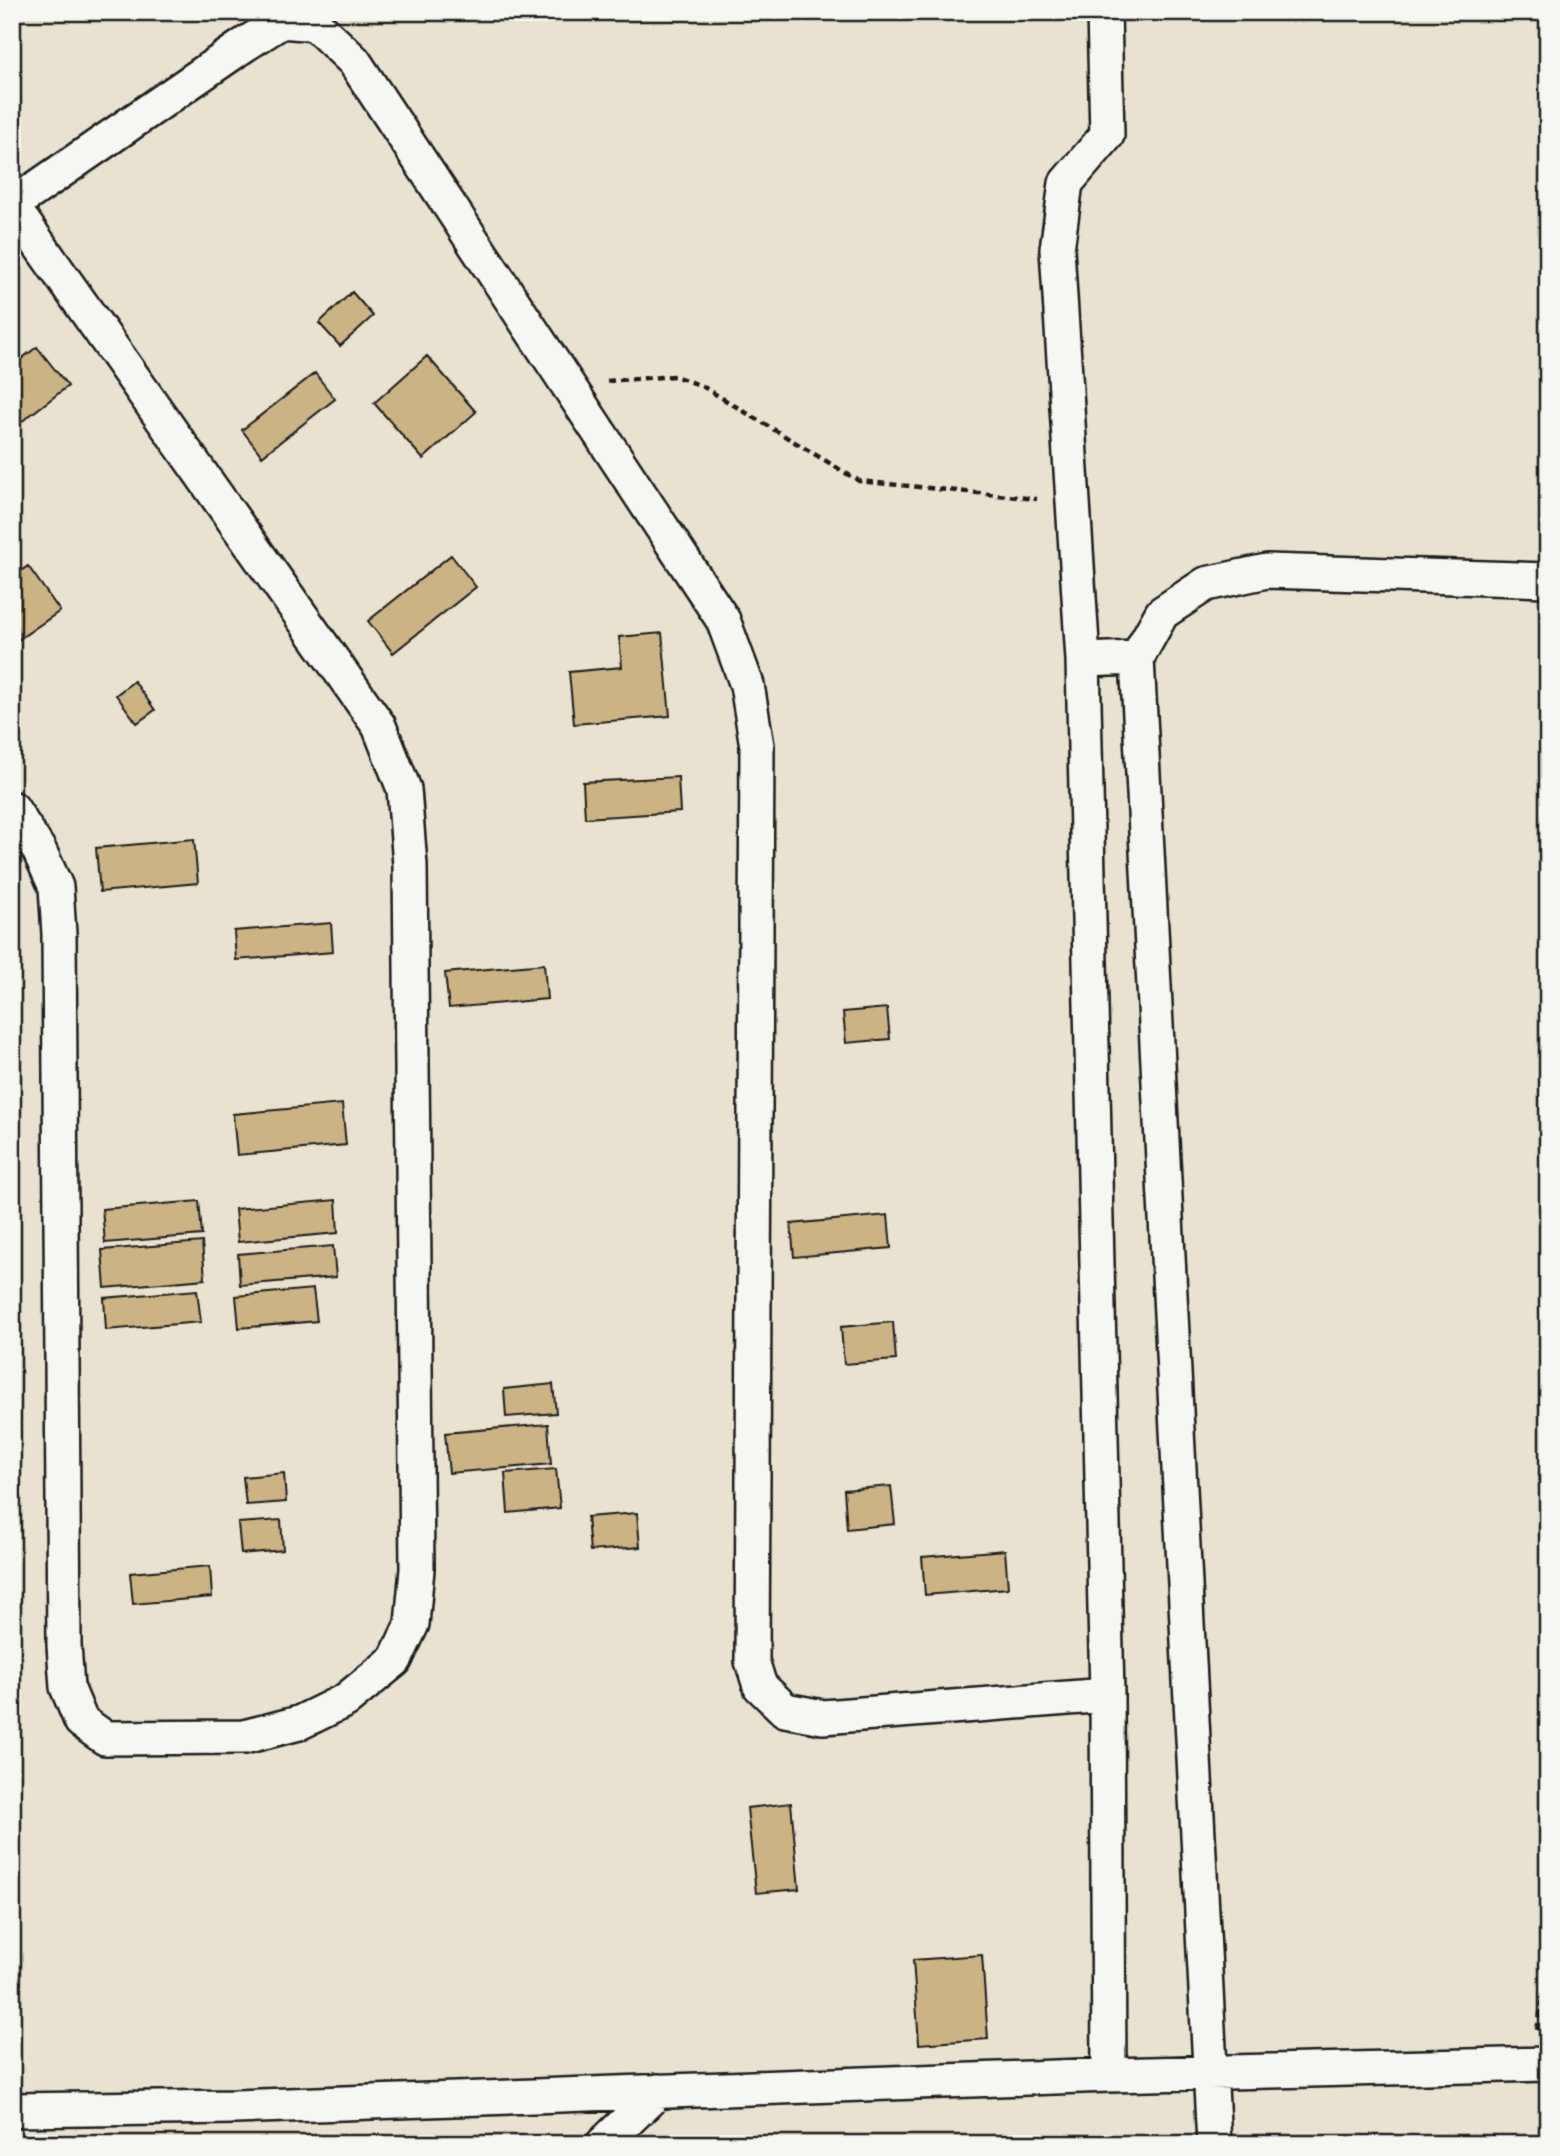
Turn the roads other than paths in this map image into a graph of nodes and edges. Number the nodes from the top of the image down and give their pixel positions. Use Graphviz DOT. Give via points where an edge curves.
graph roads {
  1 [pos="1104,12"];
  2 [pos="12,205"];
  3 [pos="1548,580"];
  4 [pos="1137,658"];
  5 [pos="1083,660"];
  6 [pos="12,808"];
  7 [pos="1107,1695"];
  8 [pos="1542,2064"];
  9 [pos="1210,2073"];
  10 [pos="1109,2075"];
  11 [pos="658,2091"];
  12 [pos="12,2110"];
  13 [pos="603,2144"];
  14 [pos="1214,2144"];
  1 -- 5 [label="street" via="1107,135 1066,183 1057,249"];
  2 -- 6 [label="street" via="379,726 404,789 410,865 417,1542 412,1624 395,1660 346,1700 299,1723 244,1737 105,1738 81,1721 67,1686 60,934 56,887"];
  2 -- 7 [label="street" via="282,21 315,24 354,61 723,620 747,685 757,746 751,1661 760,1686 785,1710 822,1717"];
  3 -- 4 [label="street" via="1267,571 1206,584 1162,613"];
  4 -- 5 [label="street"];
  4 -- 9 [label="street"];
  5 -- 7 [label="street"];
  7 -- 10 [label="street"];
  8 -- 9 [label="street"];
  9 -- 10 [label="street"];
  9 -- 14 [label="street"];
  10 -- 11 [label="street"];
  11 -- 12 [label="street" via="235,2107"];
  11 -- 13 [label="street"];
}
